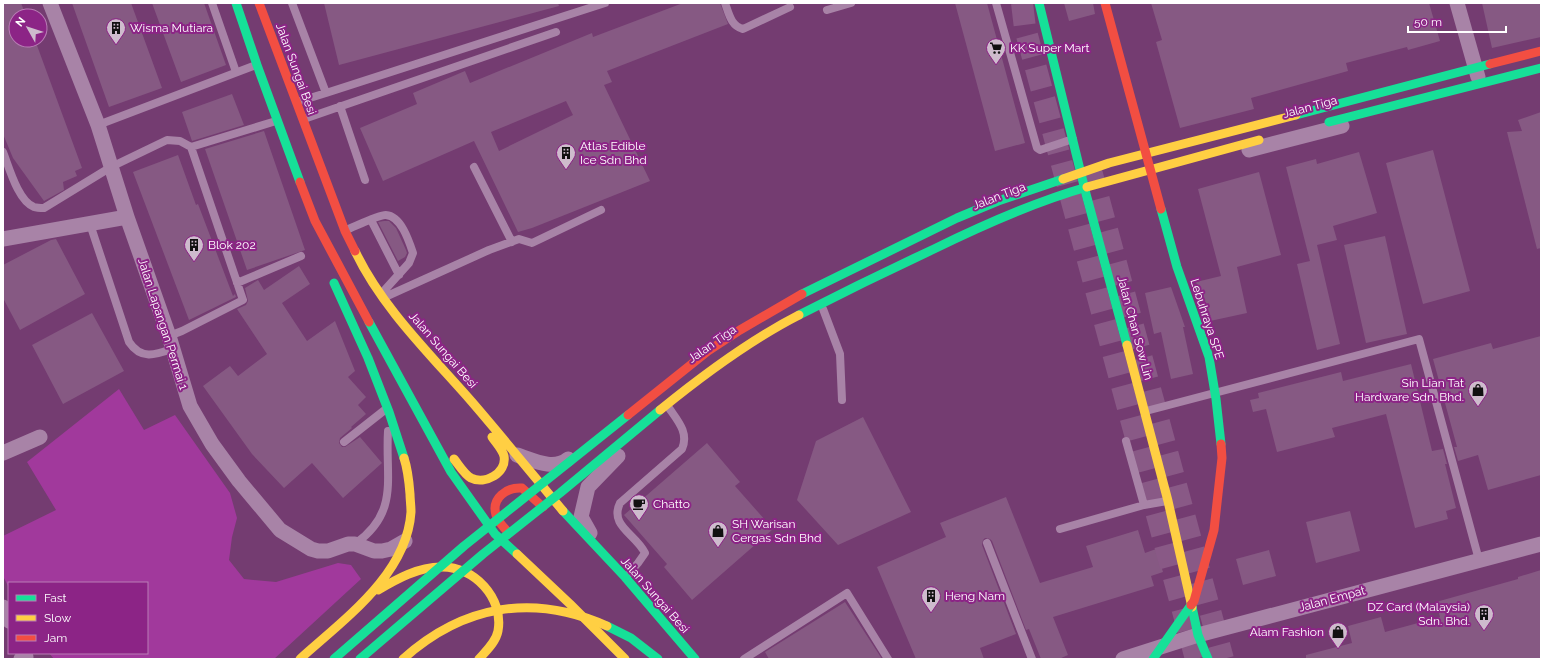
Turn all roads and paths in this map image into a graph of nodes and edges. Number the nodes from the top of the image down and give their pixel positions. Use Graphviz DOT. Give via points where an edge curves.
graph roads {
  1 [pos="50,3"];
  2 [pos="212,3"];
  3 [pos="236,3"];
  4 [pos="259,3"];
  5 [pos="292,3"];
  6 [pos="605,3"];
  7 [pos="725,3"];
  8 [pos="851,3"];
  9 [pos="996,3"];
  10 [pos="1039,3"];
  11 [pos="1105,3"];
  12 [pos="1457,3"];
  13 [pos="790,8"];
  14 [pos="827,10"];
  15 [pos="556,32"];
  16 [pos="1541,46"];
  17 [pos="1541,51"];
  18 [pos="1475,64"];
  19 [pos="257,65"];
  20 [pos="1541,68"];
  21 [pos="236,72"];
  22 [pos="1541,74"];
  23 [pos="1482,90"];
  24 [pos="326,93"];
  25 [pos="296,103"];
  26 [pos="340,106"];
  27 [pos="302,119"];
  28 [pos="279,120"];
  29 [pos="98,125"];
  30 [pos="1073,140"];
  31 [pos="1153,141"];
  32 [pos="191,147"];
  33 [pos="3,152"];
  34 [pos="111,167"];
  35 [pos="474,167"];
  36 [pos="1080,167"];
  37 [pos="1163,179"];
  38 [pos="365,180"];
  39 [pos="1086,194"];
  40 [pos="602,210"];
  41 [pos="127,217"];
  42 [pos="371,220"];
  43 [pos="315,221"];
  44 [pos="90,224"];
  45 [pos="1175,225"];
  46 [pos="345,230"];
  47 [pos="3,239"];
  48 [pos="512,242"];
  49 [pos="301,256"];
  50 [pos="325,261"];
  51 [pos="399,275"];
  52 [pos="331,276"];
  53 [pos="237,283"];
  54 [pos="383,296"];
  55 [pos="823,309"];
  56 [pos="1209,328"];
  57 [pos="171,343"];
  58 [pos="438,364"];
  59 [pos="1223,379"];
  60 [pos="400,381"];
  61 [pos="842,400"];
  62 [pos="1228,401"];
  63 [pos="669,408"];
  64 [pos="388,410"];
  65 [pos="1145,411"];
  66 [pos="40,437"];
  67 [pos="1230,438"];
  68 [pos="1126,441"];
  69 [pos="344,442"];
  70 [pos="3,453"];
  71 [pos="516,455"];
  72 [pos="1168,501"];
  73 [pos="1144,505"];
  74 [pos="551,515"];
  75 [pos="1060,529"];
  76 [pos="405,541"];
  77 [pos="987,543"];
  78 [pos="355,544"];
  79 [pos="1541,544"];
  80 [pos="599,550"];
  81 [pos="374,551"];
  82 [pos="1479,560"];
  83 [pos="613,577"];
  84 [pos="625,577"];
  85 [pos="382,582"];
  86 [pos="372,594"];
  87 [pos="570,604"];
  88 [pos="3,607"];
  89 [pos="8,619"];
  90 [pos="1198,635"];
  91 [pos="687,650"];
  92 [pos="756,656"];
  93 [pos="300,659"];
  94 [pos="334,659"];
  95 [pos="360,659"];
  96 [pos="403,659"];
  97 [pos="479,659"];
  98 [pos="625,659"];
  99 [pos="658,659"];
  100 [pos="695,659"];
  101 [pos="744,659"];
  102 [pos="888,659"];
  103 [pos="1032,659"];
  104 [pos="1123,659"];
  105 [pos="1153,659"];
  106 [pos="1162,659"];
  107 [pos="1208,659"];
  1 -- 29 [label="street, Jalan Lapangan Permai 1"];
  2 -- 21 [label="lane"];
  3 -- 19 [label="main road"];
  4 -- 25 [label="main road, Jalan Sungai Besi"];
  5 -- 24 [label="lane"];
  6 -- 24 [label="lane"];
  7 -- 13 [label="lane" via="737,28 743,29"];
  8 -- 14 [label="lane"];
  9 -- 30 [label="lane" via="1037,148 1040,150"];
  10 -- 30 [label="main road, Jalan Chan Sow Lin"];
  11 -- 105 [label="main road, Lebuhraya SPE, bridge" via="1177,267 1209,357 1222,458 1214,530 1194,600"];
  12 -- 18 [label="street"];
  15 -- 26 [label="lane"];
  16 -- 18 [label="street, Jalan Tiga"];
  17 -- 94 [label="main road, bridge" via="1087,170 985,206 808,290 768,312 708,351 464,546"];
  18 -- 23 [label="street"];
  18 -- 36 [label="street, Jalan Tiga"];
  19 -- 21 [label="lane"];
  19 -- 28 [label="main road"];
  20 -- 95 [label="main road, bridge" via="1260,139 1080,189 1030,206 965,234 847,290 791,319 688,387 483,554"];
  21 -- 29 [label="lane"];
  22 -- 23 [label="street"];
  23 -- 39 [label="street"];
  24 -- 25 [label="lane"];
  25 -- 27 [label="main road, Jalan Sungai Besi"];
  26 -- 27 [label="lane"];
  26 -- 38 [label="lane"];
  27 -- 46 [label="main road, Jalan Sungai Besi"];
  28 -- 32 [label="lane"];
  28 -- 43 [label="main road"];
  29 -- 34 [label="street, Jalan Lapangan Permai 1"];
  30 -- 36 [label="main road, Jalan Chan Sow Lin"];
  31 -- 37 [label="main road, bridge"];
  32 -- 34 [label="lane" via="180,141 167,140"];
  32 -- 53 [label="lane"];
  33 -- 34 [label="lane" via="18,191 35,208 44,208"];
  34 -- 41 [label="street, Jalan Lapangan Permai 1"];
  35 -- 48 [label="lane"];
  36 -- 39 [label="main road, Jalan Chan Sow Lin"];
  36 -- 71 [label="street, Jalan Tiga" via="1016,188 890,242 776,301 685,363 564,462 546,465"];
  39 -- 55 [label="street" via="996,225"];
  39 -- 65 [label="main road, Jalan Chan Sow Lin"];
  40 -- 48 [label="lane" via="532,244 519,239"];
  41 -- 44 [label="street"];
  41 -- 57 [label="street, Jalan Lapangan Permai 1"];
  42 -- 46 [label="lane"];
  42 -- 51 [label="lane"];
  42 -- 51 [label="lane" via="385,214 393,216 406,232 413,253"];
  43 -- 50 [label="main road"];
  43 -- 60 [label="main road"];
  44 -- 47 [label="street"];
  44 -- 57 [label="lane" via="129,342 140,353 149,355"];
  45 -- 56 [label="main road, Lebuhraya SPE" via="1185,263"];
  46 -- 54 [label="main road, Jalan Sungai Besi" via="363,268"];
  48 -- 54 [label="lane"];
  49 -- 53 [label="lane"];
  51 -- 54 [label="lane"];
  52 -- 64 [label="main road"];
  53 -- 57 [label="lane" via="243,300 182,331"];
  54 -- 58 [label="main road, Jalan Sungai Besi" via="406,328"];
  55 -- 61 [label="lane" via="840,354"];
  55 -- 63 [label="street" via="742,357"];
  57 -- 78 [label="street, Jalan Lapangan Permai 1" via="190,406 212,444 280,530 318,551"];
  58 -- 60 [label="main road" via="500,448 503,466 493,477 475,480 461,469"];
  58 -- 71 [label="main road, Jalan Sungai Besi"];
  59 -- 62 [label="main road"];
  60 -- 87 [label="main road" via="462,489 495,534"];
  63 -- 80 [label="street" via="644,429 588,487 581,517"];
  63 -- 84 [label="lane" via="683,428 685,438 682,449 620,503 617,510 618,519 645,553"];
  64 -- 69 [label="lane"];
  64 -- 76 [label="main road" via="408,468 411,512"];
  64 -- 78 [label="lane" via="389,477 386,506 376,524"];
  65 -- 72 [label="main road, Jalan Chan Sow Lin"];
  65 -- 82 [label="lane" via="1419,339"];
  66 -- 70 [label="street"];
  67 -- 106 [label="main road" via="1231,460 1222,531 1200,605"];
  68 -- 73 [label="lane"];
  71 -- 80 [label="main road, Jalan Sungai Besi"];
  72 -- 73 [label="lane"];
  72 -- 90 [label="main road, Jalan Chan Sow Lin"];
  73 -- 75 [label="lane"];
  74 -- 87 [label="main road" via="518,487 507,490 495,503 496,514 504,527"];
  76 -- 81 [label="street" via="391,549"];
  76 -- 85 [label="main road"];
  77 -- 103 [label="lane"];
  78 -- 81 [label="street"];
  79 -- 82 [label="street, Jalan Empat"];
  80 -- 84 [label="main road, Jalan Sungai Besi"];
  81 -- 85 [label="street" via="381,565"];
  82 -- 90 [label="street, Jalan Empat"];
  83 -- 91 [label="main road"];
  84 -- 91 [label="main road, Jalan Sungai Besi"];
  85 -- 86 [label="main road"];
  86 -- 93 [label="main road"];
  86 -- 97 [label="main road" via="404,575 421,569 450,567 467,571 490,592 496,603 498,617 498,632"];
  87 -- 98 [label="main road"];
  88 -- 89 [label="street"];
  90 -- 104 [label="street, Jalan Empat"];
  90 -- 107 [label="main road, Jalan Chan Sow Lin"];
  91 -- 100 [label="main road, Jalan Sungai Besi"];
  92 -- 101 [label="lane"];
  92 -- 102 [label="lane" via="847,593"];
  96 -- 99 [label="main road, bridge" via="433,635 464,619 492,610 523,608 583,616 632,639"];
}
